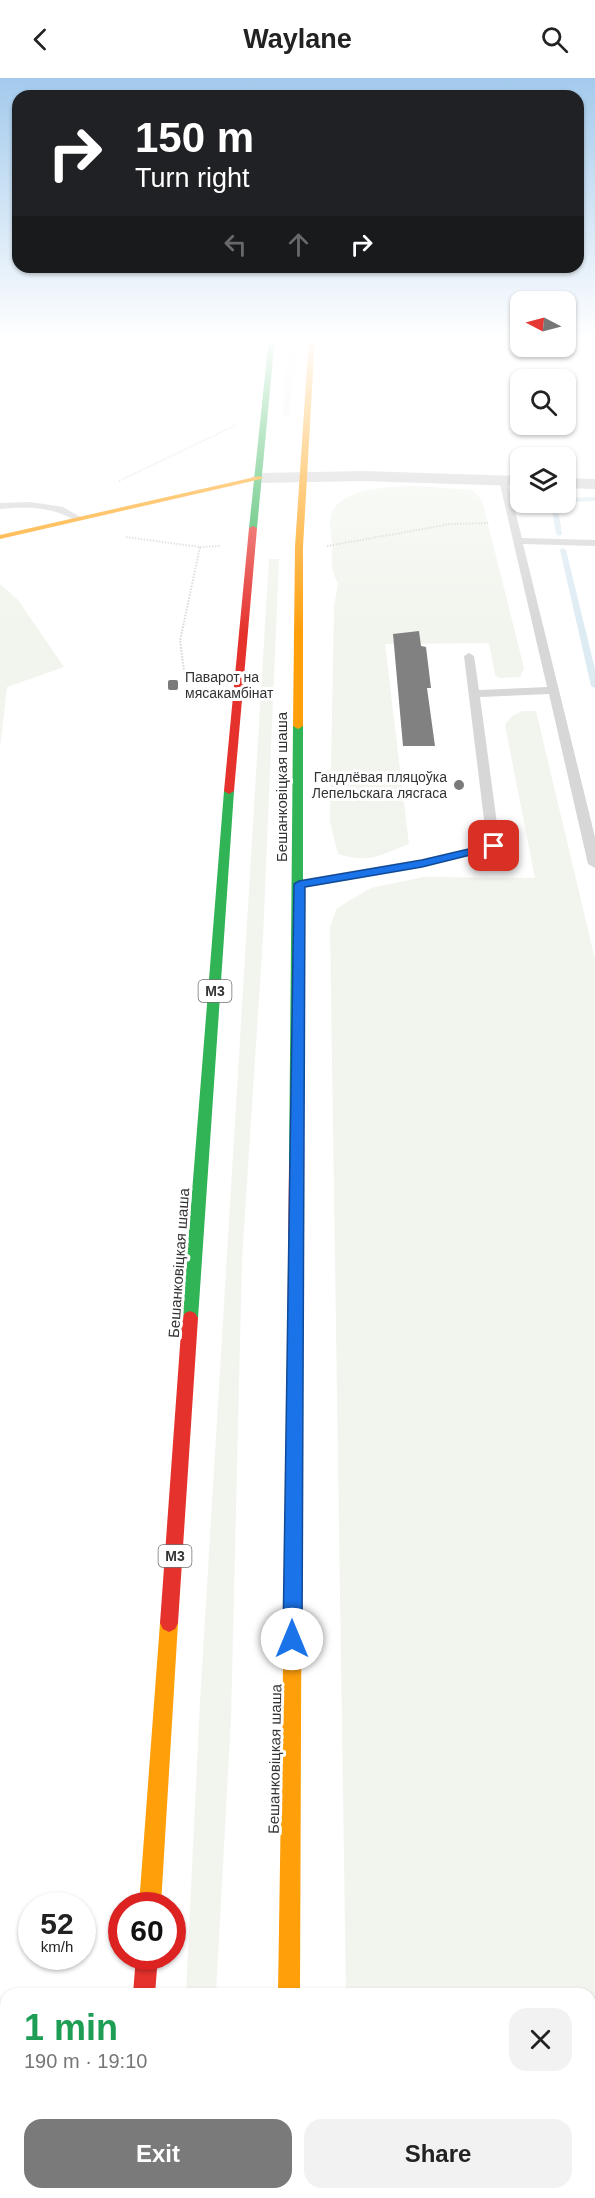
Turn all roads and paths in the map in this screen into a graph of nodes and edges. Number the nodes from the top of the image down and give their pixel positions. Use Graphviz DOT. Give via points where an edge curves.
graph roads {
  1 [pos="214,436"];
  2 [pos="263,436"];
  3 [pos="306,436"];
  4 [pos="304,477"];
  5 [pos="259,478"];
  6 [pos="510,480"];
  7 [pos="576,483"];
  8 [pos="595,484"];
  9 [pos="113,485"];
  10 [pos="0,506"];
  11 [pos="515,513"];
  12 [pos="79,519"];
  13 [pos="473,524"];
  14 [pos="120,536"];
  15 [pos="0,537"];
  16 [pos="517,542"];
  17 [pos="595,543"];
  18 [pos="220,546"];
  19 [pos="200,547"];
  20 [pos="324,547"];
  21 [pos="469,656"];
  22 [pos="185,677"];
  23 [pos="552,690"];
  24 [pos="476,693"];
  25 [pos="595,864"];
  26 [pos="299,884"];
  27 [pos="151,1892"];
  28 [pos="146,1970"];
  29 [pos="144,1988"];
  30 [pos="289,1988"];
  1 -- 9 [label="path"];
  2 -- 5 [label="main road, Бешанковіцкая шаша / М3"];
  3 -- 4 [label="main road, Бешанковіцкая шаша"];
  4 -- 5 [label="street"];
  4 -- 6 [label="street"];
  4 -- 26 [label="main road, Бешанковіцкая шаша" via="297,638"];
  5 -- 12 [label="main road"];
  5 -- 27 [label="main road, Бешанковіцкая шаша / М3" via="249,546 231,777"];
  7 -- 8 [label="street"];
  10 -- 12 [label="lane" via="43,505 64,509"];
  11 -- 16 [label="lane"];
  12 -- 15 [label="main road"];
  13 -- 20 [label="path" via="451,524"];
  14 -- 19 [label="path"];
  16 -- 17 [label="lane"];
  16 -- 23 [label="lane"];
  18 -- 19 [label="path"];
  19 -- 22 [label="path" via="180,641"];
  21 -- 24 [label="lane"];
  23 -- 24 [label="lane"];
  23 -- 25 [label="lane"];
  24 -- 26 [label="lane" via="494,846"];
  26 -- 30 [label="main road, Бешанковіцкая шаша"];
  28 -- 29 [label="main road"];
}
